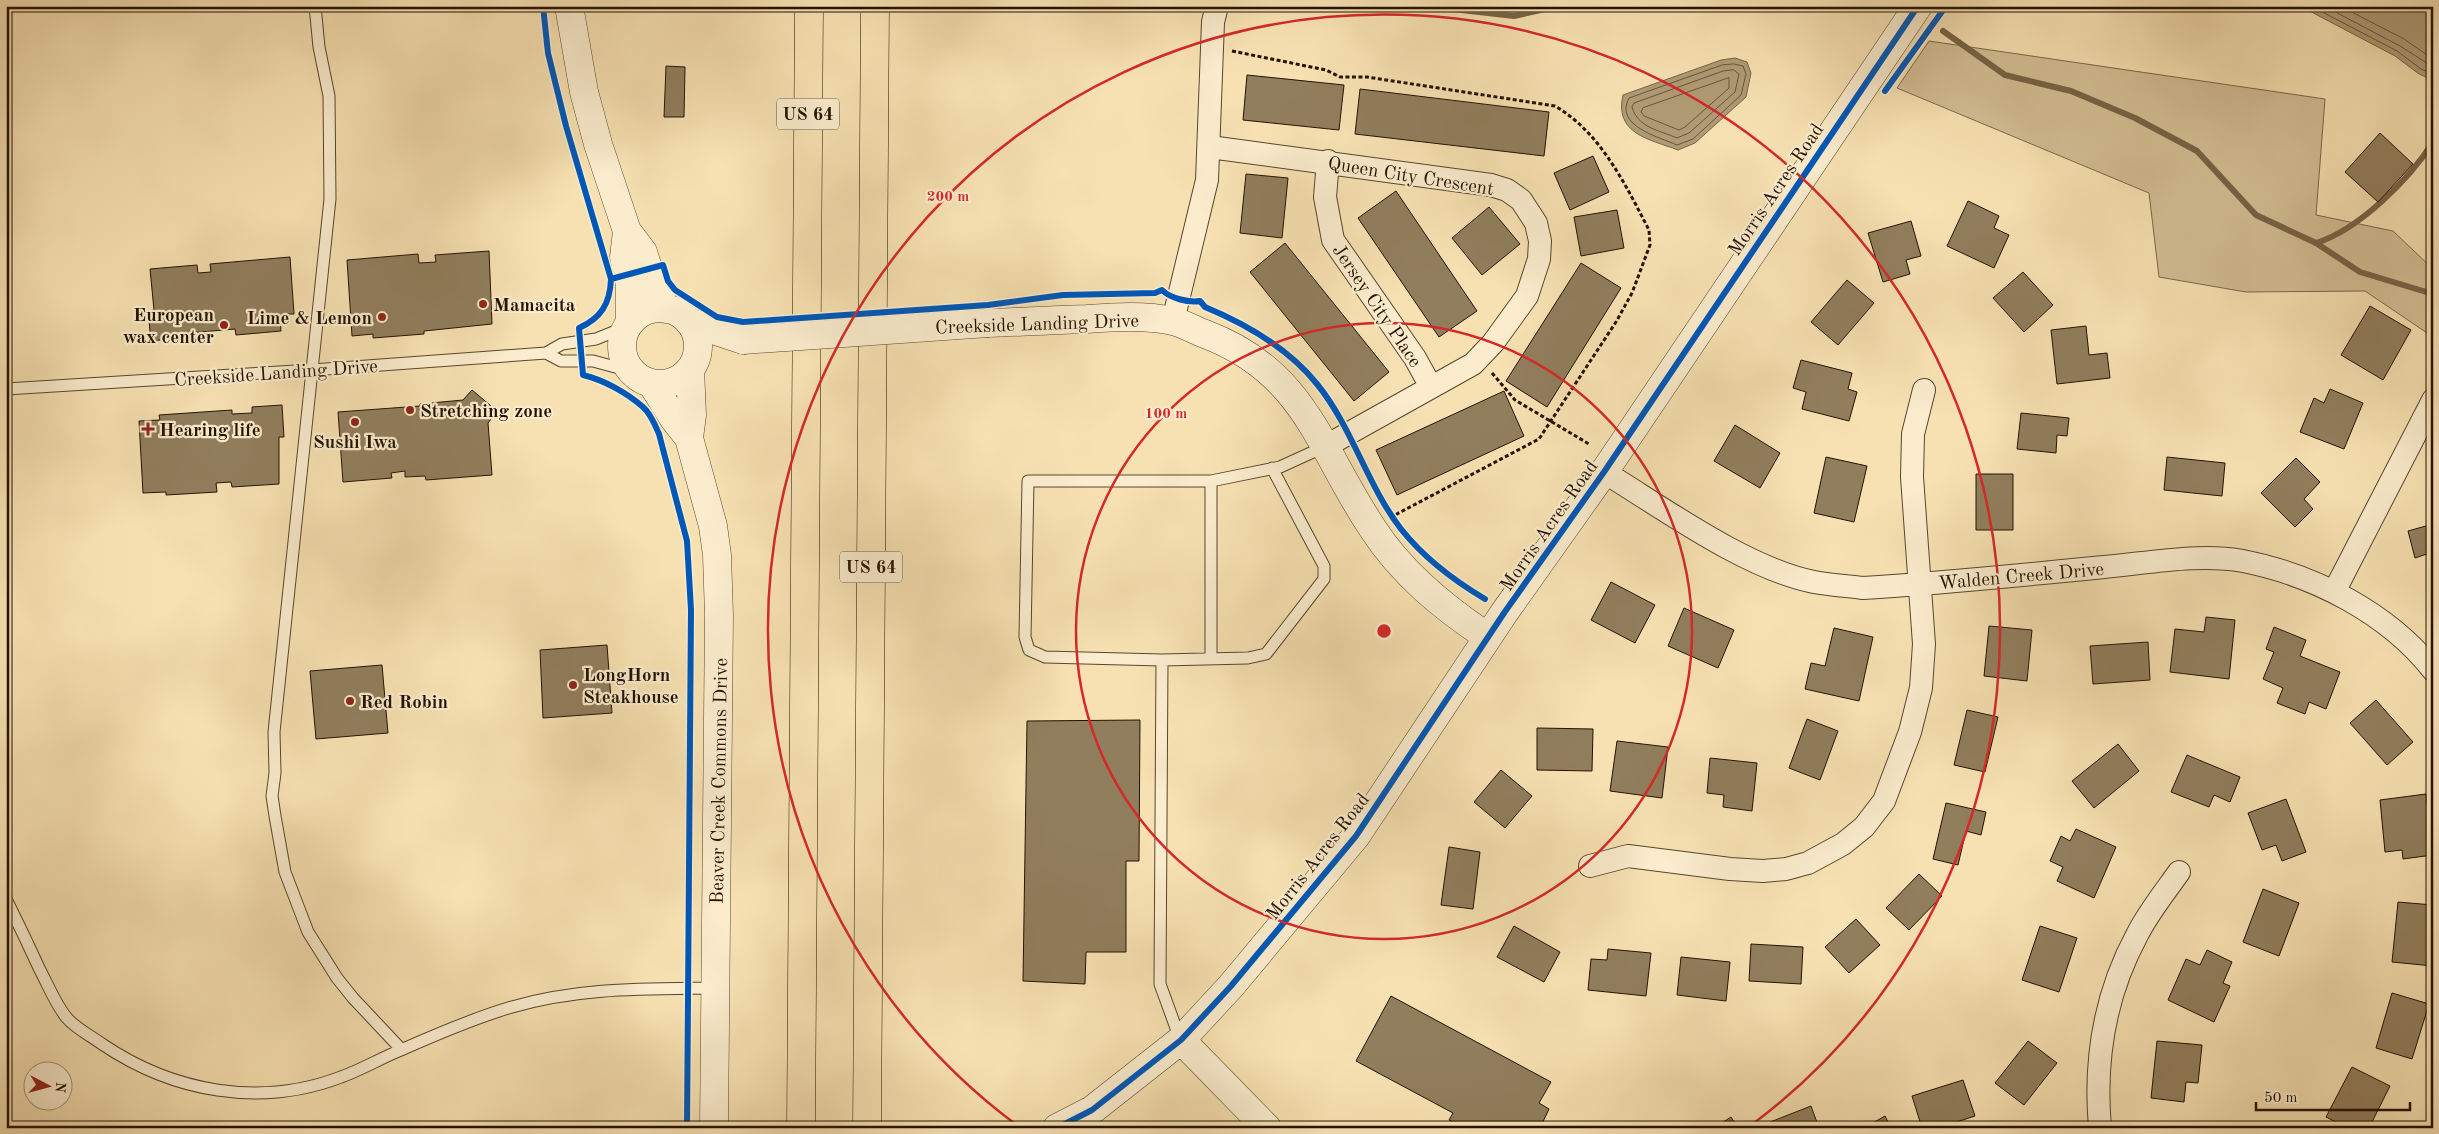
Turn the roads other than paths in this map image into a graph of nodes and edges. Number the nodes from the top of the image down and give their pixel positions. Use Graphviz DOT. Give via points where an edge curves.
graph roads {
  1 [pos="315,6"];
  2 [pos="569,6"];
  3 [pos="809,6"];
  4 [pos="875,6"];
  5 [pos="1217,6"];
  6 [pos="1918,6"];
  7 [pos="1210,147"];
  8 [pos="1328,161"];
  9 [pos="627,231"];
  10 [pos="677,315"];
  11 [pos="1173,321"];
  12 [pos="629,324"];
  13 [pos="743,340"];
  14 [pos="546,353"];
  15 [pos="693,364"];
  16 [pos="312,370"];
  17 [pos="642,377"];
  18 [pos="1431,387"];
  19 [pos="6,389"];
  20 [pos="1924,390"];
  21 [pos="2433,400"];
  22 [pos="689,438"];
  23 [pos="1326,446"];
  24 [pos="1272,468"];
  25 [pos="1604,472"];
  26 [pos="1211,481"];
  27 [pos="1920,584"];
  28 [pos="2334,592"];
  29 [pos="1488,637"];
  30 [pos="1212,659"];
  31 [pos="1162,660"];
  32 [pos="2433,670"];
  33 [pos="1590,866"];
  34 [pos="2179,872"];
  35 [pos="6,899"];
  36 [pos="716,988"];
  37 [pos="1181,1040"];
  38 [pos="401,1050"];
  39 [pos="867,1087"];
  40 [pos="714,1128"];
  41 [pos="801,1128"];
  42 [pos="867,1128"];
  43 [pos="886,1128"];
  44 [pos="1057,1128"];
  45 [pos="1267,1128"];
  46 [pos="2100,1128"];
  1 -- 16 [label="lane" via="329,96 330,199"];
  2 -- 9 [label="street" via="584,92"];
  3 -- 41 [label="highway, US 64"];
  4 -- 39 [label="highway, US 64"];
  5 -- 7 [label="street" via="1210,80"];
  6 -- 25 [label="street, Morris Acres Road"];
  7 -- 8 [label="street, Queen City Crescent"];
  7 -- 11 [label="street" via="1207,180"];
  8 -- 18 [label="street, Jersey City Place" via="1324,197 1333,240 1415,358"];
  8 -- 18 [label="street, Queen City Crescent" via="1491,184 1521,200 1536,223 1539,259 1527,296 1493,343 1473,364"];
  9 -- 10 [label="street" via="643,252 652,281"];
  9 -- 12 [label="street" via="624,257 630,286"];
  10 -- 12 [label="street" via="646,311"];
  10 -- 13 [label="street, Creekside Landing Drive"];
  10 -- 15 [label="street" via="697,340"];
  11 -- 13 [label="street, Creekside Landing Drive, bridge" via="1130,316"];
  11 -- 23 [label="street, Creekside Landing Drive" via="1225,342 1275,374 1297,400"];
  12 -- 14 [label="lane, Creekside Landing Drive" via="596,339 562,344"];
  12 -- 17 [label="street" via="622,354"];
  13 -- 15 [label="street, Creekside Landing Drive"];
  14 -- 16 [label="lane, Creekside Landing Drive"];
  14 -- 17 [label="lane, Creekside Landing Drive" via="561,361 593,361"];
  15 -- 17 [label="street" via="673,382"];
  15 -- 22 [label="street, Beaver Creek Commons Drive"];
  16 -- 19 [label="lane, Creekside Landing Drive"];
  16 -- 38 [label="lane" via="274,732 272,796 285,872 308,932 337,978"];
  17 -- 22 [label="street, Beaver Creek Commons Drive"];
  18 -- 23 [label="street, Queen City Crescent"];
  20 -- 27 [label="street" via="1913,434 1912,477"];
  21 -- 28 [label="street"];
  22 -- 36 [label="street, Beaver Creek Commons Drive" via="713,526 719,585"];
  23 -- 24 [label="lane"];
  23 -- 29 [label="street, Creekside Landing Drive" via="1373,529 1404,570 1442,604"];
  24 -- 26 [label="lane"];
  24 -- 30 [label="lane" via="1324,566 1324,579 1266,654"];
  25 -- 27 [label="street, Walden Creek Drive" via="1693,527 1782,572 1813,582 1864,588"];
  25 -- 29 [label="street, Morris Acres Road"];
  26 -- 30 [label="lane"];
  26 -- 31 [label="lane" via="1028,481 1025,637 1029,650 1045,658"];
  27 -- 28 [label="street, Walden Creek Drive" via="2212,559 2242,561 2284,572"];
  27 -- 33 [label="street" via="1924,644 1916,711 1884,800 1864,827 1826,854 1786,869 1730,870 1628,856"];
  28 -- 32 [label="street, Walden Creek Drive" via="2380,621"];
  29 -- 37 [label="street, Morris Acres Road" via="1356,836 1231,986"];
  30 -- 31 [label="lane"];
  31 -- 37 [label="lane" via="1160,984"];
  34 -- 46 [label="street" via="2137,935 2114,988 2099,1052 2096,1090"];
  35 -- 38 [label="lane" via="50,990 67,1017 114,1052 174,1080 230,1092 287,1092 342,1077"];
  36 -- 38 [label="lane" via="578,992 512,1007"];
  36 -- 40 [label="street, Beaver Creek Commons Drive"];
  37 -- 44 [label="street, Morris Acres Road" via="1092,1110"];
  37 -- 45 [label="street"];
  39 -- 42 [label="highway, US 64"];
  39 -- 43 [label="highway"];
}
